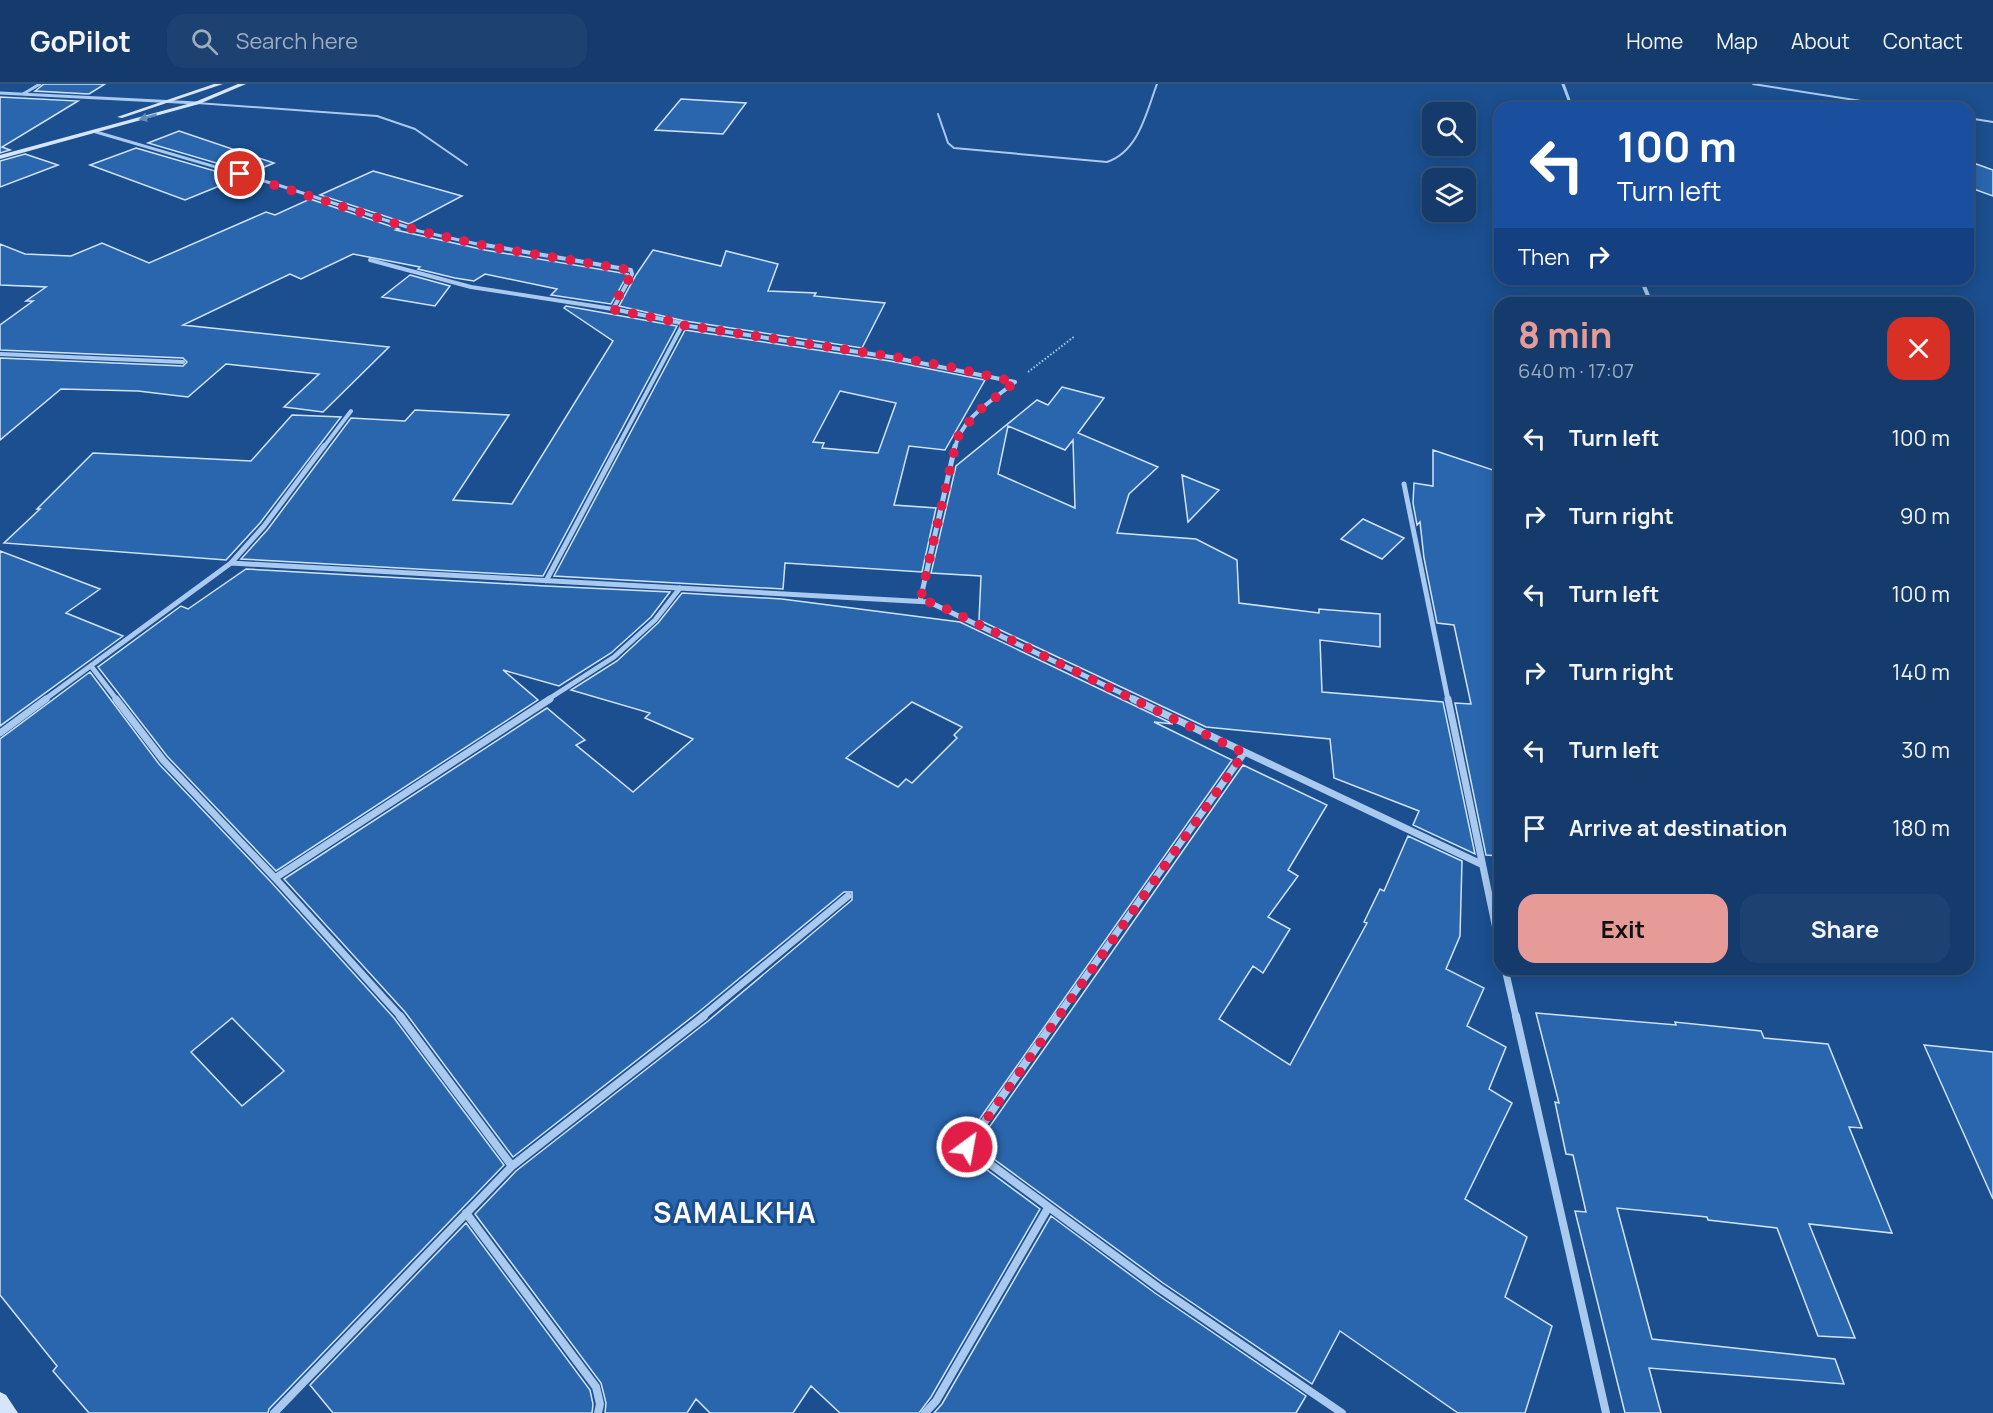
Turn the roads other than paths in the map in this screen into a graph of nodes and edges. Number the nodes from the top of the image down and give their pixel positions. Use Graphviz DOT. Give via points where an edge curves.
graph roads {
  1 [pos="40,84"];
  2 [pos="220,84"];
  3 [pos="243,84"];
  4 [pos="1157,84"];
  5 [pos="1563,84"];
  6 [pos="1753,84"];
  7 [pos="0,93"];
  8 [pos="22,94"];
  9 [pos="172,101"];
  10 [pos="1570,102"];
  11 [pos="1868,102"];
  12 [pos="197,103"];
  13 [pos="938,114"];
  14 [pos="1974,119"];
  15 [pos="1993,122"];
  16 [pos="96,132"];
  17 [pos="0,150"];
  18 [pos="0,157"];
  19 [pos="467,165"];
  20 [pos="370,261"];
  21 [pos="613,309"];
  22 [pos="682,325"];
  23 [pos="0,354"];
  24 [pos="183,362"];
  25 [pos="351,411"];
  26 [pos="1404,484"];
  27 [pos="231,563"];
  28 [pos="546,581"];
  29 [pos="680,588"];
  30 [pos="920,601"];
  31 [pos="92,666"];
  32 [pos="0,733"];
  33 [pos="1244,753"];
  34 [pos="1481,864"];
  35 [pos="275,878"];
  36 [pos="848,896"];
  37 [pos="1494,921"];
  38 [pos="1506,975"];
  39 [pos="512,1166"];
  40 [pos="1048,1208"];
  41 [pos="466,1213"];
  42 [pos="0,1401"];
  43 [pos="9,1413"];
  44 [pos="274,1413"];
  45 [pos="598,1413"];
  46 [pos="925,1413"];
  47 [pos="1342,1413"];
  48 [pos="1606,1413"];
  1 -- 8 [label="street"];
  2 -- 9 [label="main road"];
  3 -- 12 [label="main road"];
  4 -- 13 [label="lane" via="1129,151 1107,162 954,148 945,136"];
  5 -- 10 [label="street"];
  6 -- 11 [label="lane"];
  7 -- 8 [label="street"];
  8 -- 9 [label="street"];
  9 -- 12 [label="street"];
  9 -- 17 [label="main road"];
  12 -- 16 [label="main road, one-way"];
  12 -- 19 [label="lane" via="400,121 421,131"];
  14 -- 15 [label="lane"];
  16 -- 18 [label="main road"];
  16 -- 21 [label="street" via="419,231 630,270 632,274"];
  20 -- 21 [label="street" via="471,287"];
  21 -- 22 [label="street"];
  22 -- 28 [label="street"];
  22 -- 30 [label="street" via="895,357 1015,382 976,413 957,438"];
  23 -- 24 [label="street"];
  25 -- 27 [label="street"];
  26 -- 34 [label="street"];
  27 -- 28 [label="street"];
  27 -- 31 [label="street"];
  28 -- 29 [label="street"];
  29 -- 30 [label="street"];
  29 -- 35 [label="street" via="655,620 614,657"];
  30 -- 33 [label="street" via="951,611"];
  31 -- 32 [label="street"];
  31 -- 35 [label="street" via="163,760"];
  33 -- 34 [label="street"];
  33 -- 40 [label="street" via="968,1145"];
  34 -- 37 [label="street"];
  35 -- 39 [label="street" via="411,1028"];
  36 -- 39 [label="street" via="728,997"];
  38 -- 48 [label="street"];
  39 -- 41 [label="street"];
  40 -- 46 [label="street" via="936,1401"];
  40 -- 47 [label="street"];
  41 -- 44 [label="street"];
  41 -- 45 [label="street" via="596,1387"];
  42 -- 43 [label="main road"];
}
